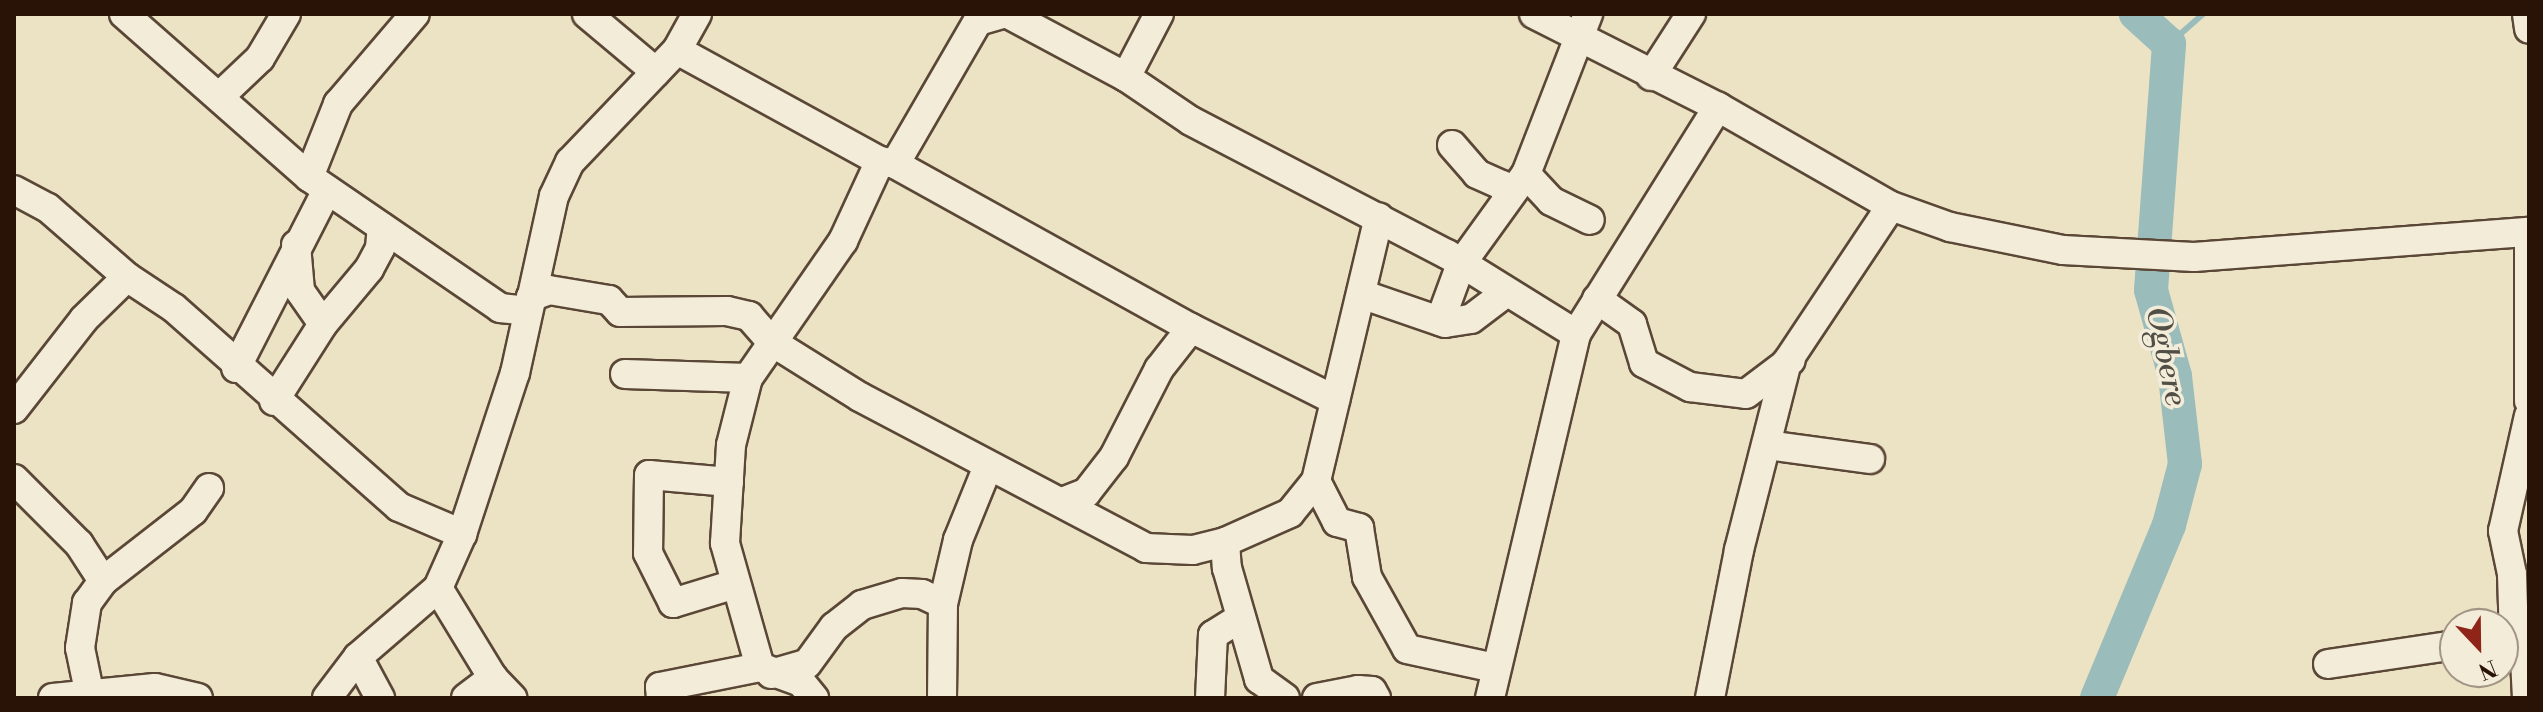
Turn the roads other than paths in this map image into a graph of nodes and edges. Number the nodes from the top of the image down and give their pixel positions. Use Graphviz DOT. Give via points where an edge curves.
graph roads {
  1 [pos="124,14"];
  2 [pos="286,14"];
  3 [pos="415,14"];
  4 [pos="587,14"];
  5 [pos="697,14"];
  6 [pos="959,14"];
  7 [pos="1005,14"];
  8 [pos="1159,14"];
  9 [pos="1534,14"];
  10 [pos="1691,14"];
  11 [pos="2527,14"];
  12 [pos="1584,25"];
  13 [pos="2529,29"];
  14 [pos="677,50"];
  15 [pos="656,72"];
  16 [pos="1651,76"];
  17 [pos="1126,77"];
  18 [pos="946,80"];
  19 [pos="220,96"];
  20 [pos="1718,107"];
  21 [pos="1452,145"];
  22 [pos="888,163"];
  23 [pos="1526,174"];
  24 [pos="318,183"];
  25 [pos="14,190"];
  26 [pos="1507,195"];
  27 [pos="1891,206"];
  28 [pos="1379,217"];
  29 [pos="1590,220"];
  30 [pos="382,227"];
  31 [pos="2529,232"];
  32 [pos="296,244"];
  33 [pos="1461,264"];
  34 [pos="127,277"];
  35 [pos="1361,294"];
  36 [pos="1504,294"];
  37 [pos="1597,299"];
  38 [pos="528,311"];
  39 [pos="1440,321"];
  40 [pos="323,324"];
  41 [pos="1191,328"];
  42 [pos="1576,334"];
  43 [pos="772,342"];
  44 [pos="1791,360"];
  45 [pos="236,368"];
  46 [pos="625,374"];
  47 [pos="748,378"];
  48 [pos="1335,400"];
  49 [pos="274,401"];
  50 [pos="2529,401"];
  51 [pos="14,409"];
  52 [pos="2529,416"];
  53 [pos="2528,436"];
  54 [pos="1767,445"];
  55 [pos="1870,459"];
  56 [pos="988,466"];
  57 [pos="14,479"];
  58 [pos="1316,481"];
  59 [pos="729,482"];
  60 [pos="209,488"];
  61 [pos="1062,502"];
  62 [pos="462,534"];
  63 [pos="1225,542"];
  64 [pos="103,581"];
  65 [pos="735,584"];
  66 [pos="438,588"];
  67 [pos="943,604"];
  68 [pos="2514,608"];
  69 [pos="1240,618"];
  70 [pos="2439,647"];
  71 [pos="2519,649"];
  72 [pos="358,657"];
  73 [pos="2328,664"];
  74 [pos="1495,668"];
  75 [pos="766,670"];
  76 [pos="503,688"];
  77 [pos="89,691"];
  78 [pos="53,698"];
  79 [pos="198,698"];
  80 [pos="327,698"];
  81 [pos="380,698"];
  82 [pos="466,698"];
  83 [pos="661,698"];
  84 [pos="814,698"];
  85 [pos="942,698"];
  86 [pos="1210,698"];
  87 [pos="1285,698"];
  88 [pos="1317,698"];
  89 [pos="1376,698"];
  90 [pos="1490,698"];
  91 [pos="1710,698"];
  92 [pos="2527,698"];
  1 -- 19 [label="street"];
  2 -- 19 [label="street" via="260,58"];
  3 -- 24 [label="street" via="338,104"];
  4 -- 15 [label="street"];
  5 -- 14 [label="street"];
  6 -- 18 [label="street" via="958,42"];
  7 -- 17 [label="street"];
  7 -- 18 [label="street" via="978,21"];
  8 -- 17 [label="street"];
  9 -- 12 [label="street"];
  10 -- 16 [label="street"];
  11 -- 13 [label="street"];
  12 -- 16 [label="street"];
  12 -- 23 [label="street"];
  14 -- 15 [label="street"];
  14 -- 22 [label="street"];
  15 -- 38 [label="street" via="570,162 554,196"];
  16 -- 20 [label="street"];
  17 -- 28 [label="street" via="1191,121"];
  18 -- 22 [label="street"];
  19 -- 24 [label="street" via="237,119"];
  20 -- 27 [label="street"];
  20 -- 37 [label="street"];
  21 -- 26 [label="street" via="1477,174 1502,185"];
  22 -- 41 [label="street"];
  22 -- 43 [label="street" via="843,241"];
  23 -- 26 [label="street"];
  23 -- 29 [label="street" via="1551,201"];
  24 -- 30 [label="street"];
  24 -- 32 [label="street"];
  25 -- 34 [label="street" via="48,208"];
  26 -- 33 [label="street"];
  27 -- 31 [label="street" via="1950,227 2102,254 2194,257"];
  27 -- 44 [label="street"];
  28 -- 33 [label="street"];
  28 -- 35 [label="street"];
  30 -- 38 [label="street" via="500,308"];
  30 -- 40 [label="street" via="380,248 369,269"];
  31 -- 50 [label="street"];
  32 -- 40 [label="street" via="300,291"];
  32 -- 45 [label="street" via="282,268 276,298"];
  33 -- 36 [label="street"];
  33 -- 39 [label="street"];
  34 -- 45 [label="street" via="174,308"];
  34 -- 51 [label="street" via="84,319"];
  35 -- 39 [label="street"];
  35 -- 48 [label="street"];
  36 -- 39 [label="street" via="1471,319"];
  36 -- 42 [label="street"];
  37 -- 42 [label="street"];
  37 -- 44 [label="street" via="1632,324 1644,363 1690,387 1746,394"];
  38 -- 43 [label="street" via="531,297 549,290 609,300 620,312 727,311 749,316"];
  38 -- 62 [label="street" via="515,373"];
  40 -- 49 [label="street"];
  41 -- 48 [label="street"];
  41 -- 61 [label="street" via="1159,369 1114,457 1086,493"];
  42 -- 74 [label="street"];
  43 -- 47 [label="street"];
  43 -- 56 [label="street"];
  44 -- 54 [label="street"];
  45 -- 49 [label="street"];
  46 -- 47 [label="street"];
  47 -- 59 [label="street" via="731,445"];
  48 -- 58 [label="street"];
  49 -- 62 [label="street" via="399,507"];
  52 -- 53 [label="street"];
  53 -- 68 [label="street" via="2503,531"];
  54 -- 55 [label="street"];
  54 -- 91 [label="street" via="1739,550"];
  56 -- 61 [label="street"];
  56 -- 67 [label="street" via="958,540"];
  57 -- 64 [label="street" via="79,544"];
  58 -- 63 [label="street" via="1290,513"];
  58 -- 74 [label="street" via="1337,522 1359,528 1367,577 1407,649"];
  59 -- 65 [label="street" via="724,530"];
  59 -- 65 [label="street" via="649,475 648,553 673,603"];
  60 -- 64 [label="street" via="193,511"];
  61 -- 63 [label="street" via="1146,548 1193,550"];
  62 -- 66 [label="street"];
  63 -- 69 [label="street"];
  64 -- 77 [label="street" via="87,603 80,648"];
  65 -- 75 [label="street"];
  66 -- 72 [label="street"];
  66 -- 76 [label="street"];
  67 -- 75 [label="street" via="922,594 902,593 862,605 834,627 807,664"];
  67 -- 85 [label="street"];
  69 -- 86 [label="street" via="1213,635"];
  69 -- 87 [label="street" via="1259,679"];
  70 -- 73 [label="street"];
  71 -- 92 [label="street"];
  72 -- 80 [label="street"];
  72 -- 81 [label="street"];
  74 -- 90 [label="street"];
  75 -- 83 [label="street" via="660,687"];
  75 -- 84 [label="street" via="801,682"];
  76 -- 82 [label="street"];
  77 -- 78 [label="street"];
  77 -- 79 [label="street" via="155,688"];
  88 -- 89 [label="street" via="1358,690 1372,691"];
}
